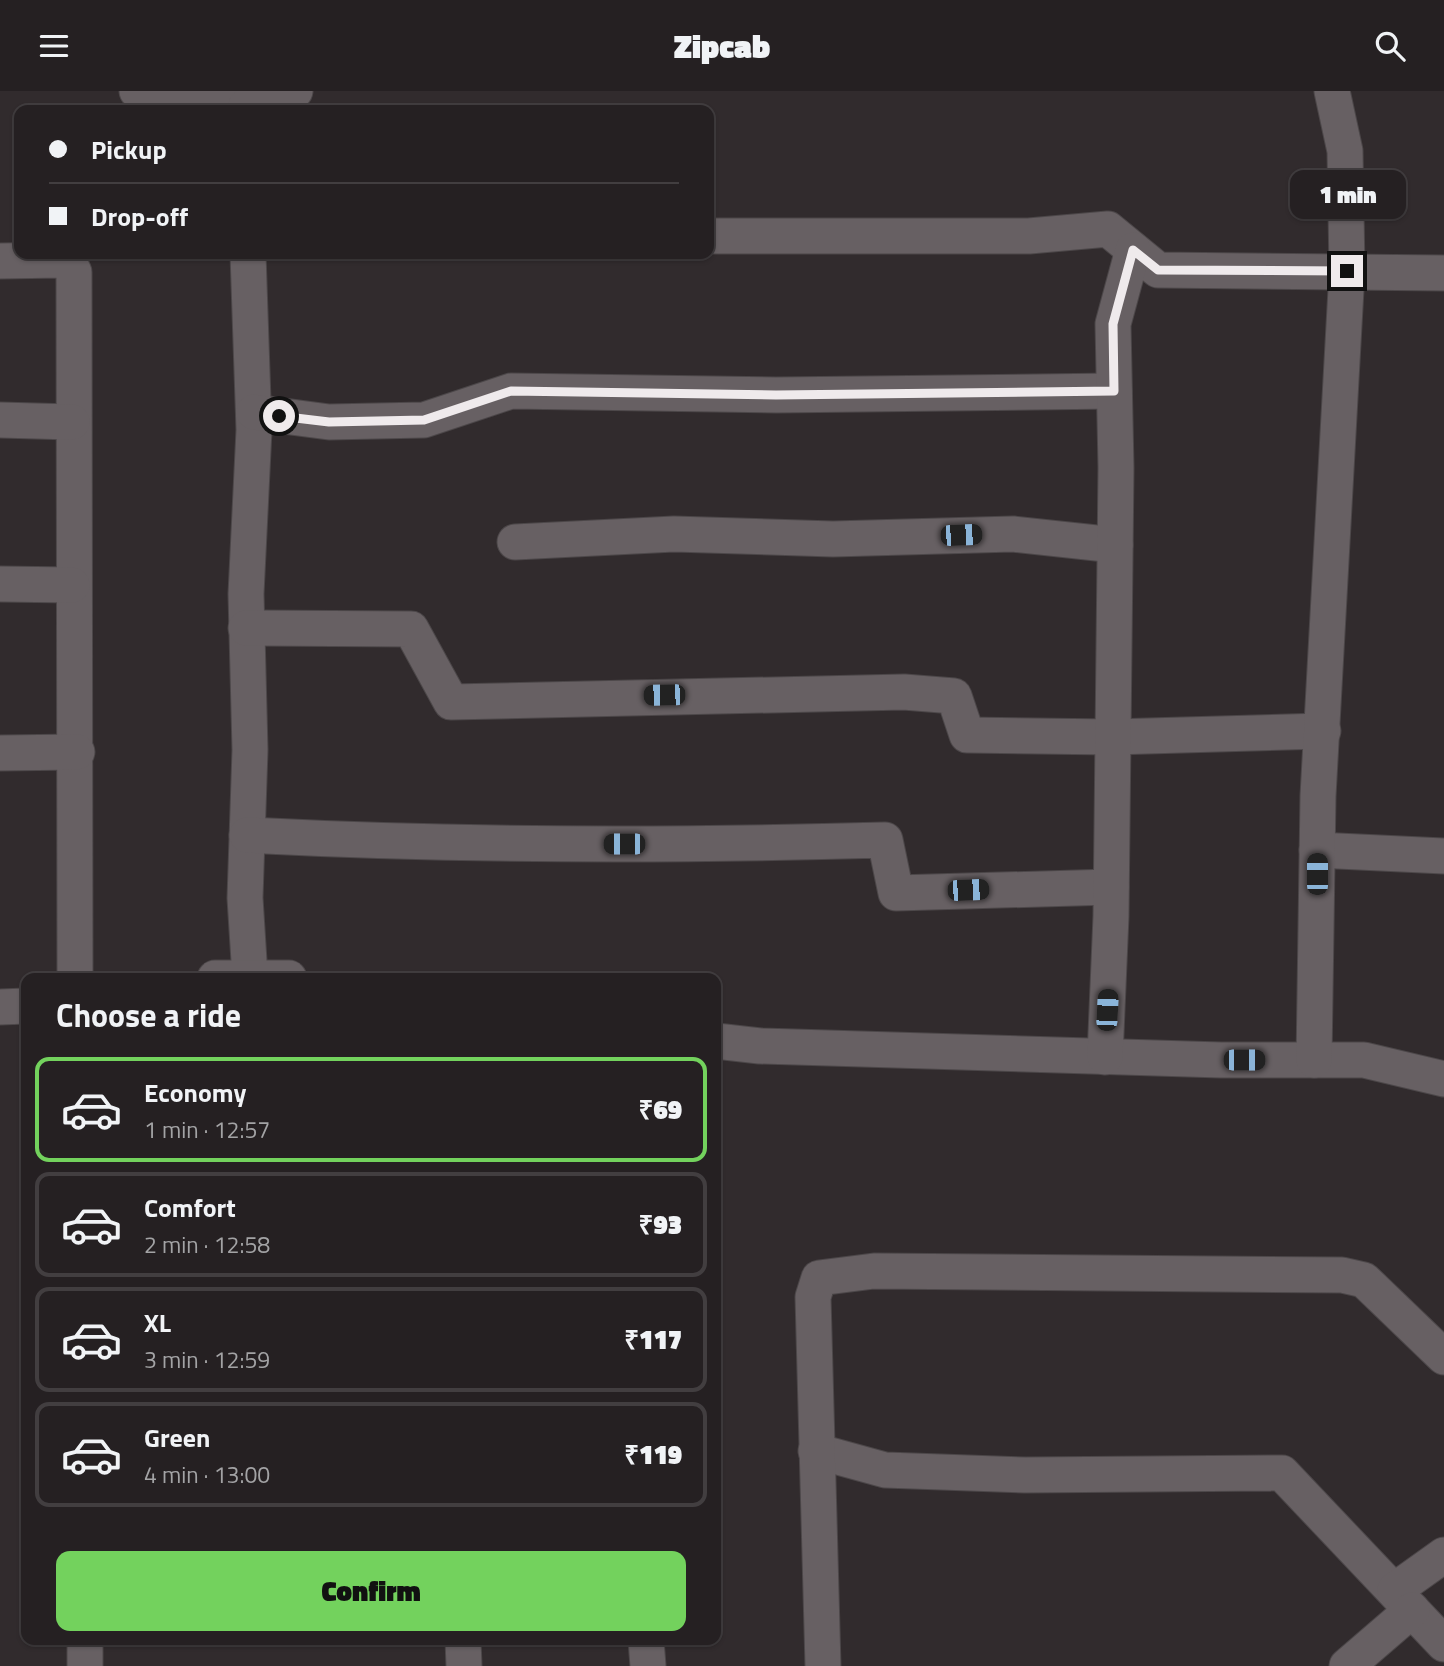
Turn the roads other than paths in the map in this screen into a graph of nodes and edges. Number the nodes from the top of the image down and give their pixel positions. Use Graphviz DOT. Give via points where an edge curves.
graph roads {
  1 [pos="138,91"];
  2 [pos="295,91"];
  3 [pos="1332,91"];
  4 [pos="227,105"];
  5 [pos="255,105"];
  6 [pos="714,236"];
  7 [pos="1133,250"];
  8 [pos="248,259"];
  9 [pos="0,261"];
  10 [pos="1347,271"];
  11 [pos="1444,273"];
  12 [pos="1114,391"];
  13 [pos="254,412"];
  14 [pos="0,421"];
  15 [pos="72,422"];
  16 [pos="515,542"];
  17 [pos="1115,545"];
  18 [pos="0,584"];
  19 [pos="72,585"];
  20 [pos="246,628"];
  21 [pos="1323,731"];
  22 [pos="1112,737"];
  23 [pos="77,752"];
  24 [pos="0,753"];
  25 [pos="247,835"];
  26 [pos="1318,850"];
  27 [pos="1444,856"];
  28 [pos="1111,887"];
  29 [pos="75,973"];
  30 [pos="250,973"];
  31 [pos="21,1006"];
  32 [pos="0,1007"];
  33 [pos="721,1042"];
  34 [pos="1105,1057"];
  35 [pos="1314,1061"];
  36 [pos="1444,1079"];
  37 [pos="1444,1357"];
  38 [pos="816,1451"];
  39 [pos="1444,1555"];
  40 [pos="1404,1600"];
  41 [pos="1444,1644"];
  42 [pos="85,1645"];
  43 [pos="463,1645"];
  44 [pos="646,1645"];
  45 [pos="85,1666"];
  46 [pos="464,1666"];
  47 [pos="648,1666"];
  48 [pos="823,1666"];
  49 [pos="1347,1666"];
  1 -- 4 [label="street"];
  2 -- 5 [label="street"];
  3 -- 10 [label="street" via="1345,151"];
  6 -- 7 [label="street" via="1029,236 1108,229"];
  7 -- 10 [label="street" via="1158,270"];
  7 -- 12 [label="street" via="1113,324"];
  8 -- 13 [label="street"];
  9 -- 15 [label="street" via="61,260 74,272"];
  10 -- 11 [label="street"];
  10 -- 21 [label="street"];
  12 -- 13 [label="street" via="776,395 511,391 424,420 329,422"];
  12 -- 17 [label="street"];
  13 -- 20 [label="street"];
  14 -- 15 [label="street"];
  15 -- 19 [label="street"];
  16 -- 17 [label="street" via="674,534 833,540 1013,534"];
  17 -- 22 [label="street"];
  18 -- 19 [label="street"];
  19 -- 23 [label="street"];
  20 -- 22 [label="street" via="411,629 451,702 904,692 954,696 967,735"];
  20 -- 25 [label="street"];
  21 -- 22 [label="street"];
  21 -- 26 [label="street"];
  22 -- 28 [label="street"];
  23 -- 24 [label="street"];
  23 -- 29 [label="street"];
  25 -- 28 [label="street" via="547,844 885,841 896,893"];
  25 -- 30 [label="street"];
  26 -- 27 [label="street"];
  26 -- 35 [label="street"];
  28 -- 34 [label="street"];
  31 -- 32 [label="street"];
  33 -- 34 [label="street"];
  34 -- 35 [label="street"];
  35 -- 36 [label="street" via="1364,1060"];
  37 -- 38 [label="street" via="1364,1280 1342,1275 874,1271 830,1275 818,1278 813,1297"];
  38 -- 40 [label="street" via="886,1470 1025,1475 1282,1473"];
  38 -- 48 [label="street"];
  39 -- 40 [label="street"];
  40 -- 41 [label="street"];
  40 -- 49 [label="street"];
  42 -- 45 [label="street"];
  43 -- 46 [label="street"];
  44 -- 47 [label="street"];
}
